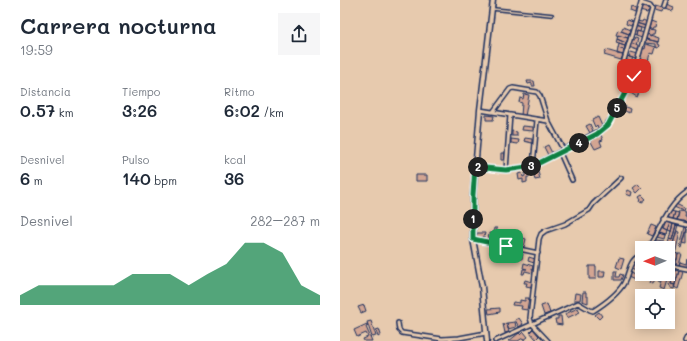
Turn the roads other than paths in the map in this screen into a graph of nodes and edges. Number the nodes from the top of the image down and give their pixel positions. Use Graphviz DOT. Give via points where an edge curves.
graph roads {
  1 [pos="493,0"];
  2 [pos="666,0"];
  3 [pos="641,2"];
  4 [pos="664,6"];
  5 [pos="493,10"];
  6 [pos="552,15"];
  7 [pos="624,60"];
  8 [pos="480,110"];
  9 [pos="493,112"];
  10 [pos="510,115"];
  11 [pos="536,120"];
  12 [pos="548,121"];
  13 [pos="564,151"];
  14 [pos="560,152"];
  15 [pos="533,166"];
  16 [pos="475,167"];
  17 [pos="506,170"];
  18 [pos="622,178"];
  19 [pos="572,180"];
  20 [pos="687,192"];
  21 [pos="663,219"];
  22 [pos="687,225"];
  23 [pos="473,239"];
  24 [pos="652,241"];
  25 [pos="538,253"];
  26 [pos="635,259"];
  27 [pos="675,267"];
  28 [pos="687,270"];
  29 [pos="398,323"];
  30 [pos="532,324"];
  31 [pos="486,334"];
  32 [pos="687,337"];
  33 [pos="487,341"];
  34 [pos="495,341"];
  35 [pos="548,341"];
  36 [pos="685,341"];
  1 -- 5 [label="main road"];
  2 -- 4 [label="street"];
  3 -- 7 [label="street"];
  3 -- 13 [label="street" via="652,9 634,76 614,116 603,130"];
  5 -- 6 [label="lane"];
  5 -- 8 [label="main road"];
  8 -- 9 [label="street"];
  8 -- 16 [label="main road"];
  9 -- 10 [label="street"];
  9 -- 12 [label="street" via="513,88 537,92"];
  10 -- 11 [label="street"];
  10 -- 17 [label="street"];
  11 -- 12 [label="street"];
  11 -- 15 [label="street"];
  12 -- 13 [label="street"];
  13 -- 14 [label="street"];
  14 -- 15 [label="street"];
  14 -- 19 [label="street"];
  15 -- 17 [label="street"];
  16 -- 17 [label="street"];
  16 -- 23 [label="main road"];
  18 -- 25 [label="street" via="589,210 575,219 545,231 539,239"];
  20 -- 21 [label="street" via="677,199"];
  21 -- 22 [label="street"];
  21 -- 24 [label="street"];
  23 -- 25 [label="street"];
  23 -- 31 [label="main road" via="482,287"];
  25 -- 30 [label="street" via="530,313"];
  26 -- 30 [label="street" via="628,268 624,283 613,296 593,311 578,303"];
  27 -- 28 [label="street"];
  29 -- 31 [label="street" via="398,330 402,333 442,339"];
  30 -- 34 [label="street"];
  30 -- 35 [label="street"];
  31 -- 33 [label="main road"];
  32 -- 36 [label="street"];
}
